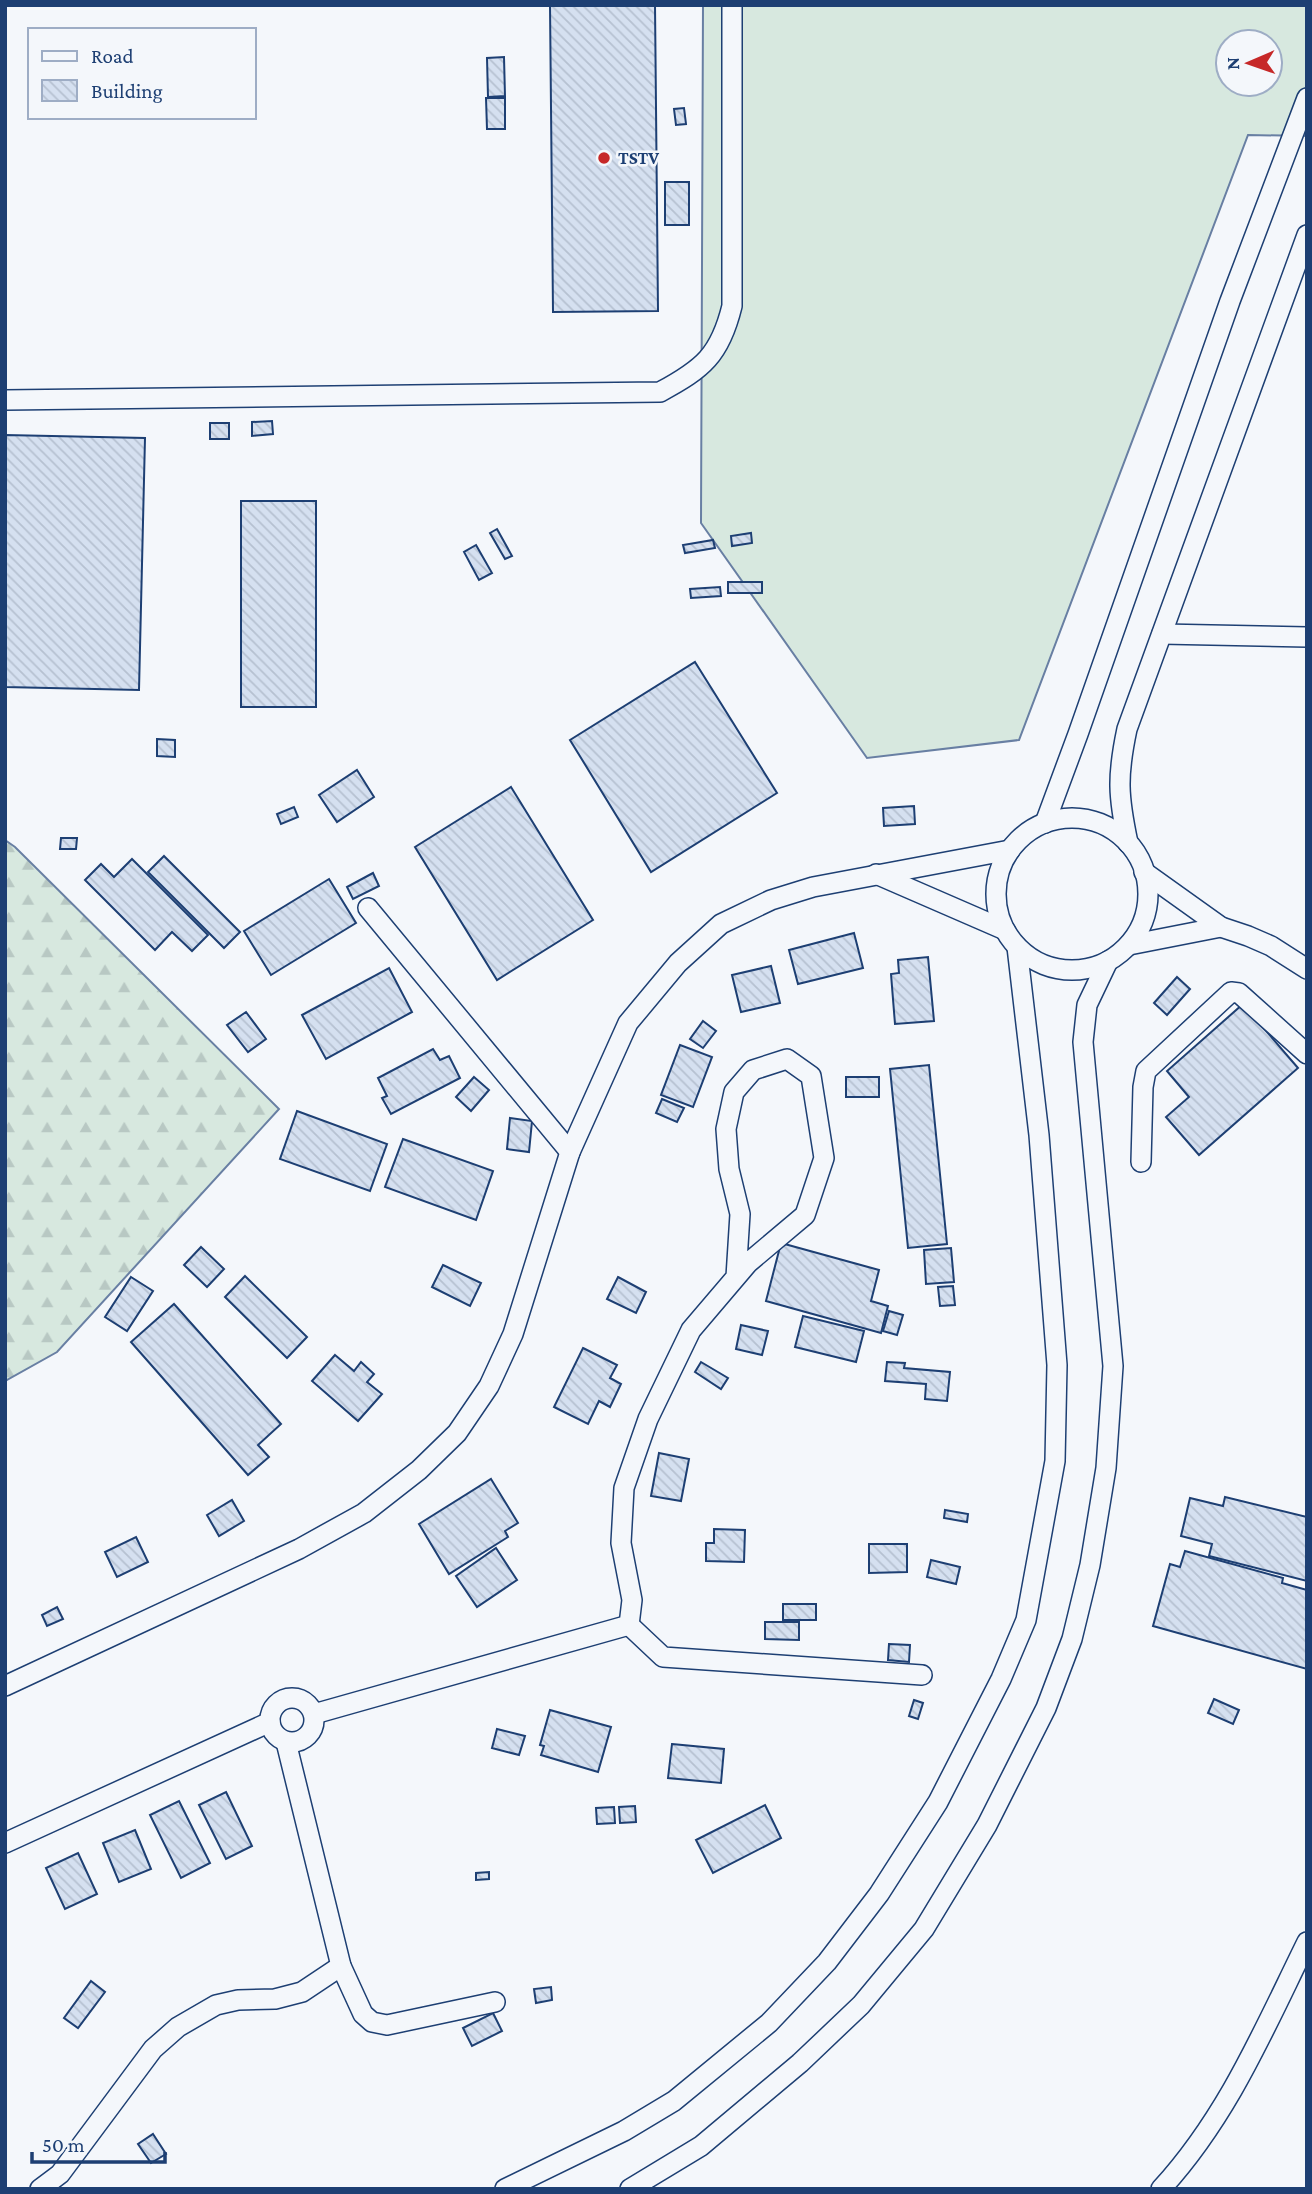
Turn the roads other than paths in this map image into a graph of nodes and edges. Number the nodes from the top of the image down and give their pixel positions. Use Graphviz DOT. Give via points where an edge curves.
graph roads {
  1 [pos="732,5"];
  2 [pos="1307,98"];
  3 [pos="1307,234"];
  4 [pos="5,400"];
  5 [pos="1162,634"];
  6 [pos="1307,637"];
  7 [pos="1045,822"];
  8 [pos="1128,842"];
  9 [pos="1010,850"];
  10 [pos="1144,872"];
  11 [pos="876,874"];
  12 [pos="368,908"];
  13 [pos="1221,927"];
  14 [pos="1005,930"];
  15 [pos="1129,945"];
  16 [pos="1017,947"];
  17 [pos="1108,961"];
  18 [pos="1307,969"];
  19 [pos="1307,1054"];
  20 [pos="569,1152"];
  21 [pos="1141,1161"];
  22 [pos="736,1277"];
  23 [pos="629,1625"];
  24 [pos="922,1675"];
  25 [pos="5,1686"];
  26 [pos="314,1714"];
  27 [pos="270,1722"];
  28 [pos="286,1742"];
  29 [pos="5,1843"];
  30 [pos="1307,1942"];
  31 [pos="341,1966"];
  32 [pos="495,2002"];
  33 [pos="40,2189"];
  34 [pos="505,2189"];
  35 [pos="630,2189"];
  36 [pos="1161,2189"];
  1 -- 4 [label="street" via="732,306 726,332 713,352 701,368 683,380 660,391"];
  2 -- 7 [label="street"];
  3 -- 5 [label="street"];
  5 -- 6 [label="street"];
  5 -- 8 [label="street" via="1119,764 1119,801"];
  7 -- 8 [label="street" via="1089,820"];
  7 -- 9 [label="street"];
  8 -- 10 [label="street"];
  9 -- 11 [label="street"];
  9 -- 14 [label="street" via="999,870 996,891"];
  10 -- 13 [label="street"];
  10 -- 15 [label="street" via="1147,897 1142,922"];
  11 -- 14 [label="street"];
  11 -- 20 [label="street" via="771,900 722,924 678,963 628,1023"];
  12 -- 20 [label="street"];
  13 -- 15 [label="street"];
  13 -- 18 [label="street" via="1271,946"];
  14 -- 16 [label="street"];
  15 -- 17 [label="street"];
  16 -- 17 [label="street" via="1037,962 1059,969 1084,969"];
  16 -- 34 [label="street" via="1039,1135 1057,1364 1055,1461 1026,1620 938,1802 879,1894 827,1962 769,2023 674,2101 624,2131"];
  17 -- 35 [label="street" via="1087,1005 1083,1042 1114,1366 1106,1468 1072,1639 1046,1708 987,1825 924,1929 861,2005 701,2146"];
  19 -- 21 [label="street" via="1239,993 1231,992 1146,1071"];
  20 -- 25 [label="street" via="513,1334 489,1385 457,1433 419,1470 364,1513 299,1549"];
  22 -- 22 [label="street" via="805,1215 824,1158 811,1076 787,1059 753,1070 734,1092 726,1129 729,1169 740,1214"];
  22 -- 23 [label="street" via="691,1330 648,1419 624,1488 621,1543 632,1600"];
  23 -- 24 [label="street" via="663,1657"];
  23 -- 26 [label="street"];
  26 -- 27 [label="street" via="305,1702 290,1697 271,1710"];
  26 -- 28 [label="street" via="308,1736"];
  27 -- 28 [label="street" via="273,1733"];
  27 -- 29 [label="street"];
  28 -- 31 [label="street"];
  30 -- 36 [label="street" via="1233,2092"];
  31 -- 32 [label="street" via="363,2014 387,2025"];
  31 -- 33 [label="street" via="302,1992 216,2005 178,2027 153,2049 60,2174"];
}
